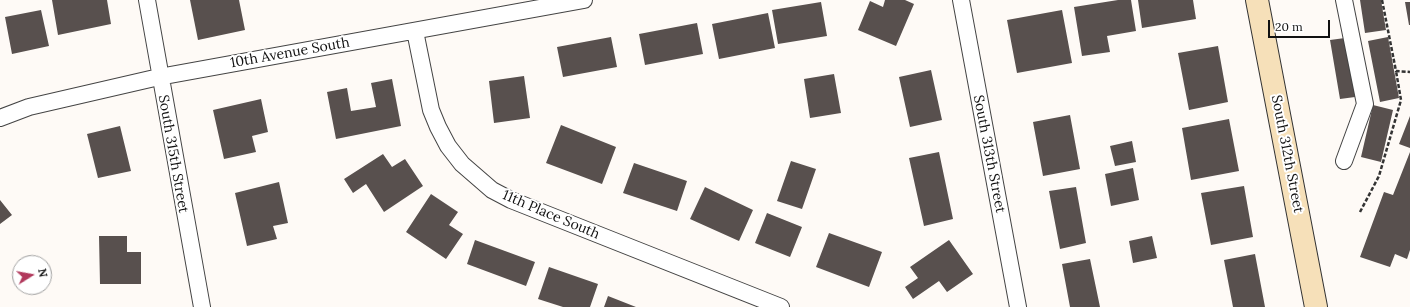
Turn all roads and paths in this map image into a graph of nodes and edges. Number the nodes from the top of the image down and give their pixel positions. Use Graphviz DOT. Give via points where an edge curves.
graph roads {
  1 [pos="147,0"];
  2 [pos="584,0"];
  3 [pos="961,0"];
  4 [pos="1257,0"];
  5 [pos="1344,0"];
  6 [pos="1382,0"];
  7 [pos="415,31"];
  8 [pos="1396,71"];
  9 [pos="1410,72"];
  10 [pos="159,77"];
  11 [pos="0,118"];
  12 [pos="1344,161"];
  13 [pos="1360,212"];
  14 [pos="202,307"];
  15 [pos="781,307"];
  16 [pos="1018,307"];
  17 [pos="1316,307"];
  1 -- 10 [label="street, South 315th Street"];
  2 -- 7 [label="street, 10th Avenue South"];
  3 -- 16 [label="street, South 313th Street"];
  4 -- 17 [label="street, South 312th Street"];
  5 -- 12 [label="street" via="1365,104"];
  6 -- 8 [label="path"];
  7 -- 10 [label="street, 10th Avenue South"];
  7 -- 15 [label="street, 11th Place South" via="431,110 438,127 462,164 492,190 511,200"];
  8 -- 9 [label="path"];
  8 -- 13 [label="path" via="1401,100 1379,176"];
  10 -- 11 [label="street, 10th Avenue South" via="30,107"];
  10 -- 14 [label="street, South 315th Street"];
}
